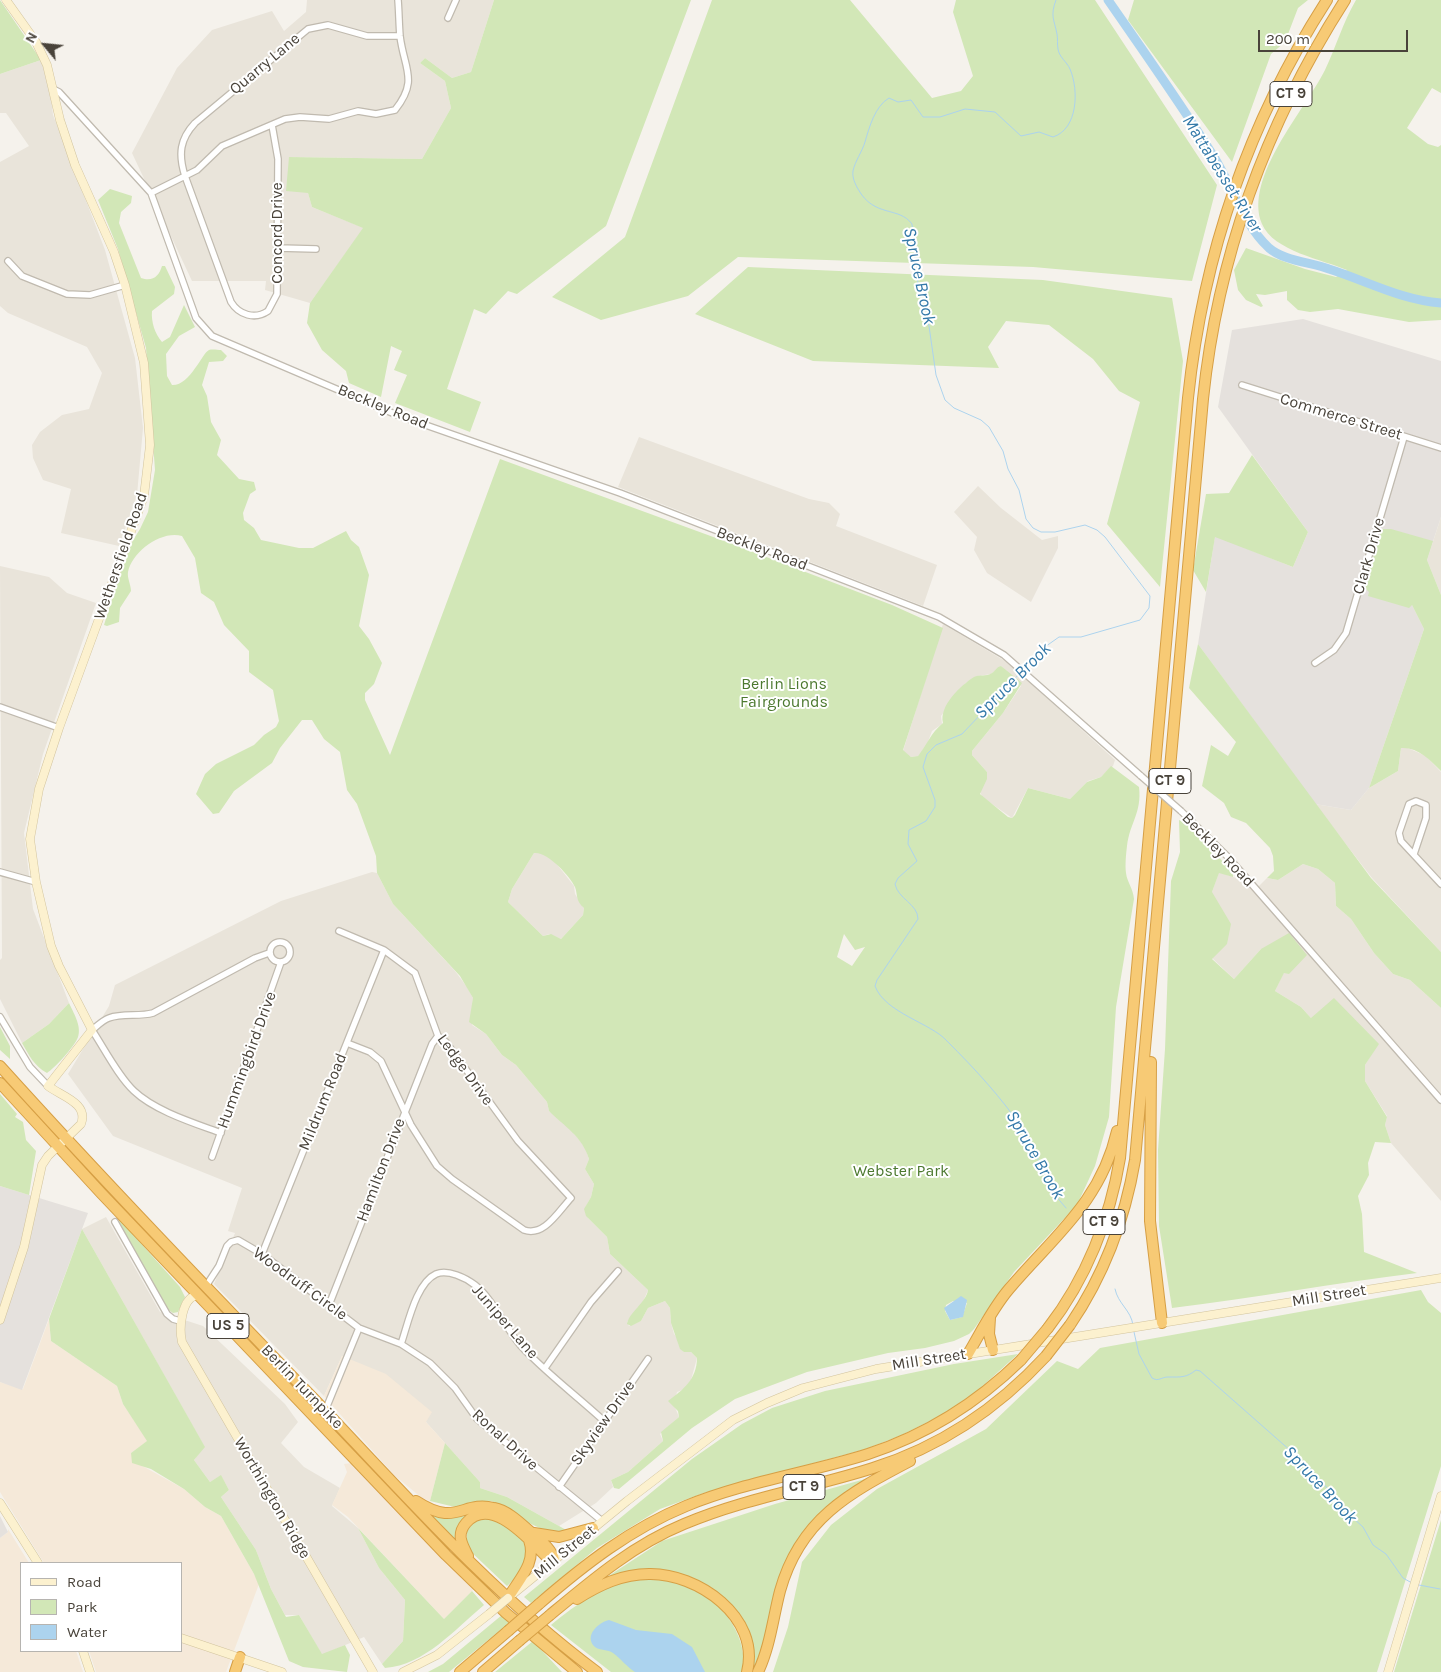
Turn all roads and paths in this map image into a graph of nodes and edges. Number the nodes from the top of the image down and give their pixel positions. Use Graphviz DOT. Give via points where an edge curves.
graph roads {
  1 [pos="6,0"];
  2 [pos="398,0"];
  3 [pos="456,0"];
  4 [pos="1327,0"];
  5 [pos="1346,0"];
  6 [pos="448,18"];
  7 [pos="400,36"];
  8 [pos="53,89"];
  9 [pos="272,125"];
  10 [pos="185,176"];
  11 [pos="151,193"];
  12 [pos="278,248"];
  13 [pos="316,249"];
  14 [pos="8,262"];
  15 [pos="125,284"];
  16 [pos="1242,385"];
  17 [pos="1404,437"];
  18 [pos="1441,448"];
  19 [pos="1315,663"];
  20 [pos="0,707"];
  21 [pos="59,728"];
  22 [pos="1414,854"];
  23 [pos="0,872"];
  24 [pos="36,882"];
  25 [pos="1441,884"];
  26 [pos="339,931"];
  27 [pos="384,950"];
  28 [pos="270,953"];
  29 [pos="281,962"];
  30 [pos="1149,1013"];
  31 [pos="0,1017"];
  32 [pos="92,1030"];
  33 [pos="438,1036"];
  34 [pos="347,1043"];
  35 [pos="0,1066"];
  36 [pos="0,1084"];
  37 [pos="48,1086"];
  38 [pos="1441,1100"];
  39 [pos="1125,1103"];
  40 [pos="404,1112"];
  41 [pos="221,1133"];
  42 [pos="66,1138"];
  43 [pos="58,1146"];
  44 [pos="212,1157"];
  45 [pos="115,1222"];
  46 [pos="262,1254"];
  47 [pos="618,1271"];
  48 [pos="1441,1278"];
  49 [pos="206,1286"];
  50 [pos="198,1295"];
  51 [pos="328,1305"];
  52 [pos="991,1315"];
  53 [pos="0,1320"];
  54 [pos="180,1321"];
  55 [pos="1162,1323"];
  56 [pos="359,1328"];
  57 [pos="400,1344"];
  58 [pos="993,1350"];
  59 [pos="968,1354"];
  60 [pos="648,1359"];
  61 [pos="545,1368"];
  62 [pos="325,1411"];
  63 [pos="604,1421"];
  64 [pos="942,1439"];
  65 [pos="559,1487"];
  66 [pos="1441,1496"];
  67 [pos="406,1497"];
  68 [pos="0,1503"];
  69 [pos="602,1521"];
  70 [pos="593,1528"];
  71 [pos="530,1536"];
  72 [pos="554,1560"];
  73 [pos="37,1562"];
  74 [pos="471,1564"];
  75 [pos="518,1586"];
  76 [pos="508,1598"];
  77 [pos="553,1612"];
  78 [pos="182,1638"];
  79 [pos="550,1651"];
  80 [pos="83,1652"];
  81 [pos="243,1658"];
  82 [pos="90,1672"];
  83 [pos="235,1672"];
  84 [pos="243,1672"];
  85 [pos="282,1672"];
  86 [pos="373,1672"];
  87 [pos="403,1672"];
  88 [pos="460,1672"];
  89 [pos="484,1672"];
  90 [pos="566,1672"];
  91 [pos="577,1672"];
  92 [pos="597,1672"];
  93 [pos="747,1672"];
  94 [pos="758,1672"];
  95 [pos="1388,1672"];
  1 -- 8 [label="street, Wethersfield Road" via="36,42 47,65"];
  2 -- 7 [label="street"];
  3 -- 6 [label="street"];
  4 -- 39 [label="highway, CT 9" via="1273,94 1238,177 1203,300 1190,380"];
  5 -- 30 [label="highway, CT 9" via="1292,91 1248,195 1217,310 1204,393"];
  7 -- 9 [label="street" via="410,80 395,110 376,114 358,110 329,119 292,118"];
  7 -- 10 [label="street, Quarry Lane" via="367,36 328,25 308,29 188,130 180,155"];
  8 -- 11 [label="street, Beckley Road" via="64,97"];
  8 -- 15 [label="street, Wethersfield Road" via="75,165"];
  9 -- 10 [label="street" via="222,146"];
  9 -- 12 [label="street, Concord Drive" via="278,158"];
  10 -- 11 [label="street"];
  10 -- 12 [label="street, Concord Drive" via="231,302 248,316 264,314 273,304 277,294"];
  11 -- 38 [label="street, Beckley Road, bridge" via="196,318 212,336 396,415 620,493 940,616 1004,656 1181,811 1232,861"];
  12 -- 13 [label="street"];
  14 -- 15 [label="street" via="22,276 67,294 90,295"];
  15 -- 21 [label="street, Wethersfield Road" via="144,364 150,444 148,470 144,496"];
  16 -- 17 [label="street, Commerce Street"];
  17 -- 18 [label="street, Commerce Street"];
  17 -- 19 [label="street, Clark Drive" via="1346,632 1334,650"];
  20 -- 21 [label="street"];
  21 -- 24 [label="street, Wethersfield Road" via="39,789 30,839"];
  22 -- 22 [label="street" via="1426,818 1426,805 1416,801 1409,804 1399,833 1401,841"];
  22 -- 25 [label="street"];
  23 -- 24 [label="street"];
  24 -- 32 [label="street, Wethersfield Road" via="51,946"];
  26 -- 27 [label="street, Ledge Drive"];
  27 -- 33 [label="street, Ledge Drive" via="415,974"];
  27 -- 34 [label="street, Mildrum Road"];
  28 -- 29 [label="street" via="274,960"];
  28 -- 29 [label="street, Hummingbird Drive" via="275,942 286,943 290,954"];
  28 -- 32 [label="street, Hummingbird Drive" via="153,1013 140,1017 108,1018"];
  29 -- 41 [label="street, Hummingbird Drive"];
  30 -- 55 [label="highway" via="1152,1028 1150,1221"];
  30 -- 64 [label="highway, CT 9, bridge" via="1136,1152 1127,1199 1105,1263 1086,1300 1046,1356 994,1404"];
  31 -- 37 [label="street" via="30,1067"];
  32 -- 37 [label="street, Hummingbird Drive"];
  32 -- 41 [label="street" via="132,1089 142,1097 184,1119"];
  33 -- 40 [label="street, Hamilton Drive"];
  33 -- 40 [label="street, Ledge Drive" via="446,1042 518,1141 571,1198 541,1231 532,1233 524,1230 437,1166"];
  34 -- 40 [label="street" via="370,1052 381,1061"];
  34 -- 46 [label="street, Mildrum Road"];
  35 -- 42 [label="highway, Berlin Turnpike / US 5"];
  36 -- 43 [label="highway, Berlin Turnpike / US 5"];
  37 -- 42 [label="street" via="77,1104 83,1113 81,1124"];
  39 -- 52 [label="highway" via="1108,1162 1088,1200 1008,1290"];
  39 -- 88 [label="highway, CT 9, bridge" via="1118,1166 1104,1224 1077,1284 1048,1328 1021,1360 962,1408 905,1440 855,1458 714,1496 654,1521 598,1556"];
  40 -- 51 [label="street, Hamilton Drive"];
  41 -- 44 [label="street, Hummingbird Drive"];
  42 -- 43 [label="street"];
  42 -- 49 [label="highway, Berlin Turnpike / US 5"];
  43 -- 50 [label="highway, Berlin Turnpike / US 5"];
  43 -- 53 [label="street" via="42,1165 22,1256"];
  45 -- 54 [label="street" via="166,1314"];
  46 -- 49 [label="street, Woodruff Circle" via="238,1240 231,1242"];
  46 -- 51 [label="street, Woodruff Circle"];
  47 -- 61 [label="street" via="590,1302"];
  48 -- 55 [label="street, Mill Street"];
  49 -- 50 [label="street"];
  49 -- 62 [label="highway, Berlin Turnpike / US 5"];
  50 -- 54 [label="street" via="191,1297"];
  50 -- 79 [label="highway, Berlin Turnpike / US 5" via="446,1555"];
  51 -- 56 [label="street, Woodruff Circle"];
  52 -- 58 [label="highway" via="989,1334"];
  52 -- 59 [label="highway"];
  54 -- 86 [label="street, Worthington Ridge" via="182,1342"];
  55 -- 58 [label="street, Mill Street"];
  56 -- 57 [label="street, Ronal Drive"];
  56 -- 62 [label="street, Woodruff Circle"];
  57 -- 61 [label="street, Juniper Lane" via="426,1280 438,1273 448,1273 478,1287 521,1346"];
  57 -- 65 [label="street, Ronal Drive" via="430,1363 455,1388 477,1419"];
  58 -- 59 [label="street, Mill Street"];
  59 -- 69 [label="street, Mill Street" via="843,1376 773,1400 721,1428"];
  60 -- 63 [label="street, Skyview Drive"];
  61 -- 63 [label="street, Juniper Lane"];
  62 -- 67 [label="highway, Berlin Turnpike / US 5"];
  63 -- 65 [label="street, Skyview Drive"];
  64 -- 77 [label="highway, CT 9" via="884,1465 734,1506 684,1524 646,1542 616,1562"];
  64 -- 94 [label="highway" via="925,1453 849,1494 808,1533 785,1577 766,1653"];
  65 -- 69 [label="street, Ronal Drive"];
  66 -- 95 [label="street"];
  67 -- 71 [label="highway" via="442,1514 482,1507 496,1508 508,1514"];
  67 -- 74 [label="highway, Berlin Turnpike / US 5"];
  68 -- 73 [label="street"];
  69 -- 70 [label="street, Mill Street"];
  70 -- 71 [label="highway" via="559,1537"];
  70 -- 72 [label="street, Mill Street"];
  71 -- 72 [label="highway" via="547,1557"];
  71 -- 74 [label="highway" via="499,1517 476,1516 465,1525 460,1536"];
  71 -- 75 [label="highway" via="531,1560"];
  72 -- 75 [label="street, Mill Street"];
  74 -- 92 [label="highway, Berlin Turnpike / US 5" via="533,1621"];
  75 -- 76 [label="highway"];
  76 -- 87 [label="street, bridge" via="441,1652"];
  77 -- 89 [label="highway, CT 9, bridge"];
  77 -- 93 [label="highway" via="597,1587 623,1577 655,1574 682,1579 715,1597 738,1623 748,1645"];
  78 -- 81 [label="street"];
  79 -- 90 [label="highway"];
  79 -- 91 [label="highway, Berlin Turnpike / US 5"];
  80 -- 82 [label="street"];
  81 -- 83 [label="highway"];
  81 -- 84 [label="highway"];
  81 -- 85 [label="street"];
}
